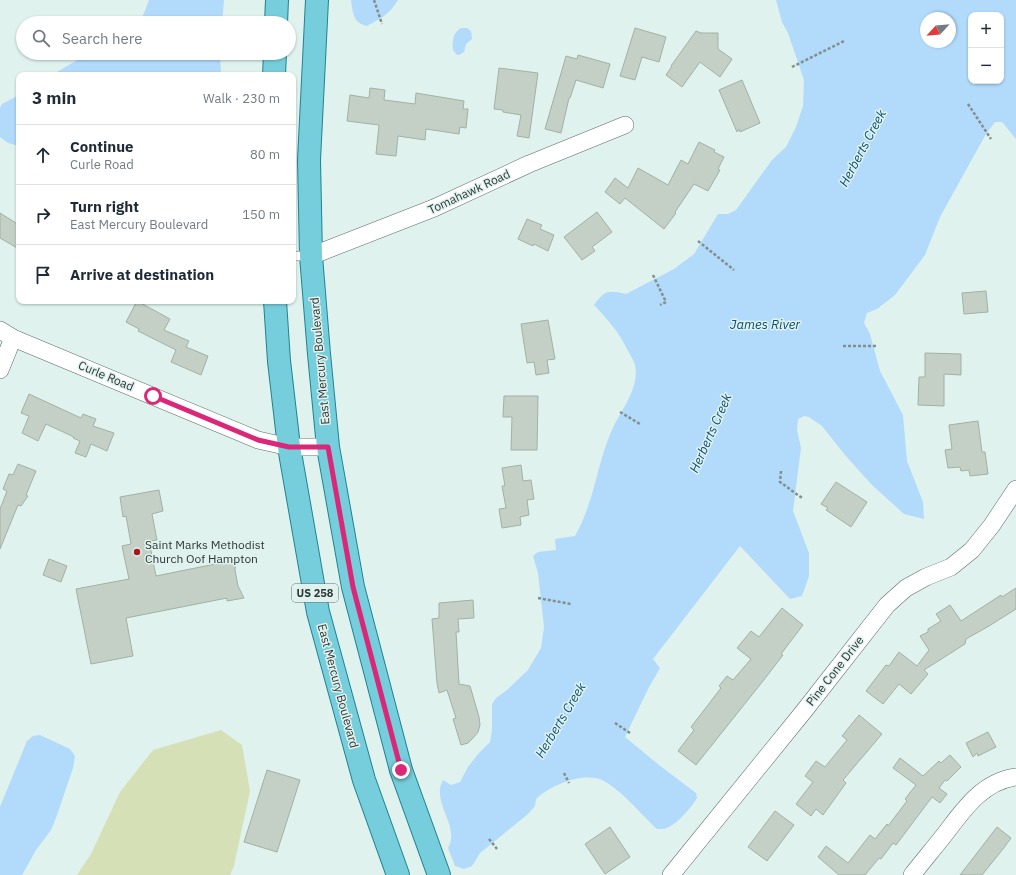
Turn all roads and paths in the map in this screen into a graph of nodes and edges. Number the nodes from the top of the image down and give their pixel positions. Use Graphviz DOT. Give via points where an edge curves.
graph roads {
  1 [pos="277,0"];
  2 [pos="317,0"];
  3 [pos="374,0"];
  4 [pos="276,16"];
  5 [pos="382,24"];
  6 [pos="844,40"];
  7 [pos="275,60"];
  8 [pos="792,67"];
  9 [pos="274,72"];
  10 [pos="968,104"];
  11 [pos="626,126"];
  12 [pos="991,139"];
  13 [pos="698,240"];
  14 [pos="302,256"];
  15 [pos="734,270"];
  16 [pos="654,275"];
  17 [pos="275,304"];
  18 [pos="660,305"];
  19 [pos="6,334"];
  20 [pos="843,346"];
  21 [pos="876,346"];
  22 [pos="0,370"];
  23 [pos="620,412"];
  24 [pos="640,424"];
  25 [pos="289,447"];
  26 [pos="328,447"];
  27 [pos="781,471"];
  28 [pos="1016,489"];
  29 [pos="802,498"];
  30 [pos="538,598"];
  31 [pos="571,604"];
  32 [pos="616,723"];
  33 [pos="630,733"];
  34 [pos="564,773"];
  35 [pos="1016,777"];
  36 [pos="570,783"];
  37 [pos="489,839"];
  38 [pos="497,849"];
  39 [pos="398,875"];
  40 [pos="439,875"];
  41 [pos="671,875"];
  42 [pos="912,875"];
  1 -- 4 [label="main road"];
  2 -- 14 [label="main road, East Mercury Boulevard / US 258"];
  3 -- 5 [label="path"];
  6 -- 8 [label="path"];
  7 -- 9 [label="main road"];
  10 -- 12 [label="path"];
  11 -- 14 [label="street, Tomahawk Road" via="529,164 434,208"];
  13 -- 15 [label="path"];
  14 -- 26 [label="main road, East Mercury Boulevard / US 258" via="318,354"];
  16 -- 18 [label="path" via="666,302"];
  17 -- 25 [label="main road, East Mercury Boulevard / US 258"];
  19 -- 22 [label="street"];
  19 -- 25 [label="street, Curle Road" via="258,440"];
  20 -- 21 [label="path"];
  23 -- 24 [label="path"];
  25 -- 26 [label="street, Curle Road"];
  25 -- 39 [label="main road, East Mercury Boulevard / US 258" via="318,612 364,780"];
  26 -- 40 [label="main road, East Mercury Boulevard / US 258" via="353,587 401,770"];
  27 -- 29 [label="path" via="780,482"];
  28 -- 41 [label="street, Pine Cone Drive" via="972,550 951,567 906,588 887,605"];
  30 -- 31 [label="path"];
  32 -- 33 [label="path"];
  34 -- 36 [label="path"];
  35 -- 42 [label="street" via="996,784 967,804"];
  37 -- 38 [label="path"];
}
